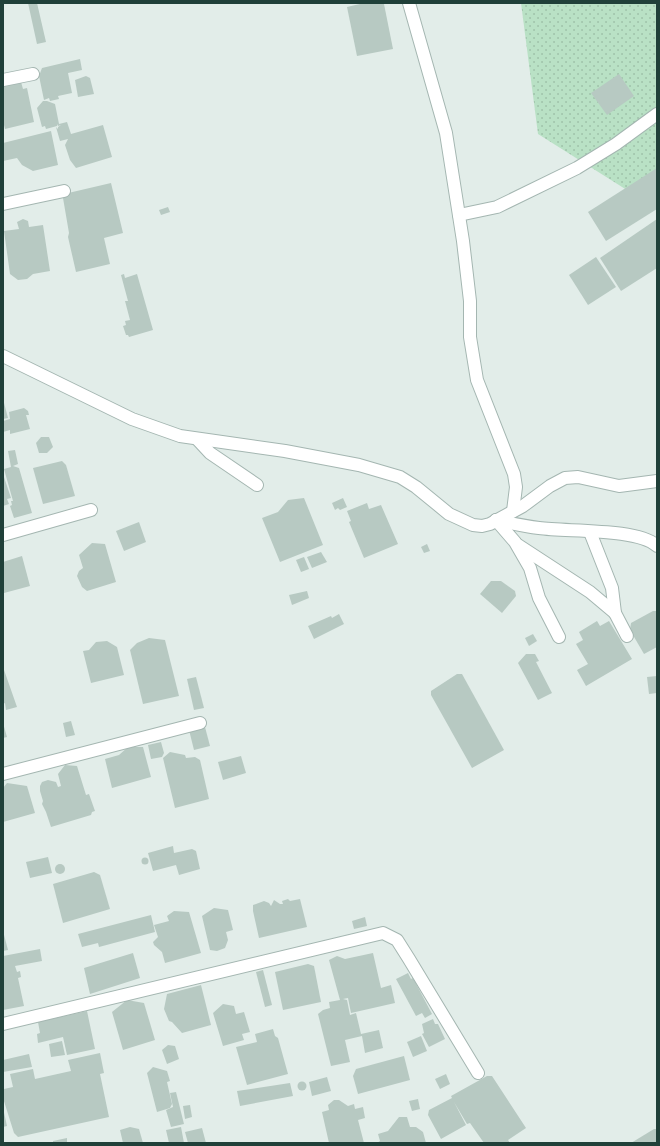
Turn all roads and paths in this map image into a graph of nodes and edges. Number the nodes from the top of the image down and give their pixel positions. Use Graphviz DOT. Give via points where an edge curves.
graph roads {
  1 [pos="409,3"];
  2 [pos="33,74"];
  3 [pos="3,80"];
  4 [pos="657,114"];
  5 [pos="64,191"];
  6 [pos="3,204"];
  7 [pos="459,215"];
  8 [pos="3,356"];
  9 [pos="197,439"];
  10 [pos="657,481"];
  11 [pos="257,485"];
  12 [pos="91,510"];
  13 [pos="513,511"];
  14 [pos="496,520"];
  15 [pos="590,532"];
  16 [pos="3,535"];
  17 [pos="514,542"];
  18 [pos="657,546"];
  19 [pos="615,613"];
  20 [pos="626,636"];
  21 [pos="559,637"];
  22 [pos="200,723"];
  23 [pos="3,774"];
  24 [pos="3,1024"];
  25 [pos="478,1073"];
  1 -- 7 [label="street" via="446,133"];
  2 -- 3 [label="street"];
  4 -- 7 [label="street" via="577,168 497,206"];
  5 -- 6 [label="street"];
  7 -- 13 [label="street" via="470,301 470,337 477,380 514,474 516,487"];
  8 -- 9 [label="street" via="132,419 180,436"];
  9 -- 11 [label="street" via="210,453"];
  9 -- 14 [label="street" via="285,451 359,465 400,477 449,514 473,525 482,526"];
  10 -- 13 [label="street" via="619,486 578,477 565,478"];
  12 -- 16 [label="street"];
  13 -- 14 [label="street"];
  14 -- 15 [label="street" via="539,528"];
  14 -- 17 [label="street"];
  15 -- 18 [label="street" via="642,537"];
  15 -- 19 [label="street" via="612,588"];
  17 -- 19 [label="street" via="590,592"];
  17 -- 21 [label="street" via="530,568 539,598"];
  19 -- 20 [label="street"];
  22 -- 23 [label="street"];
  24 -- 25 [label="street" via="383,934 397,940 410,959"];
}
